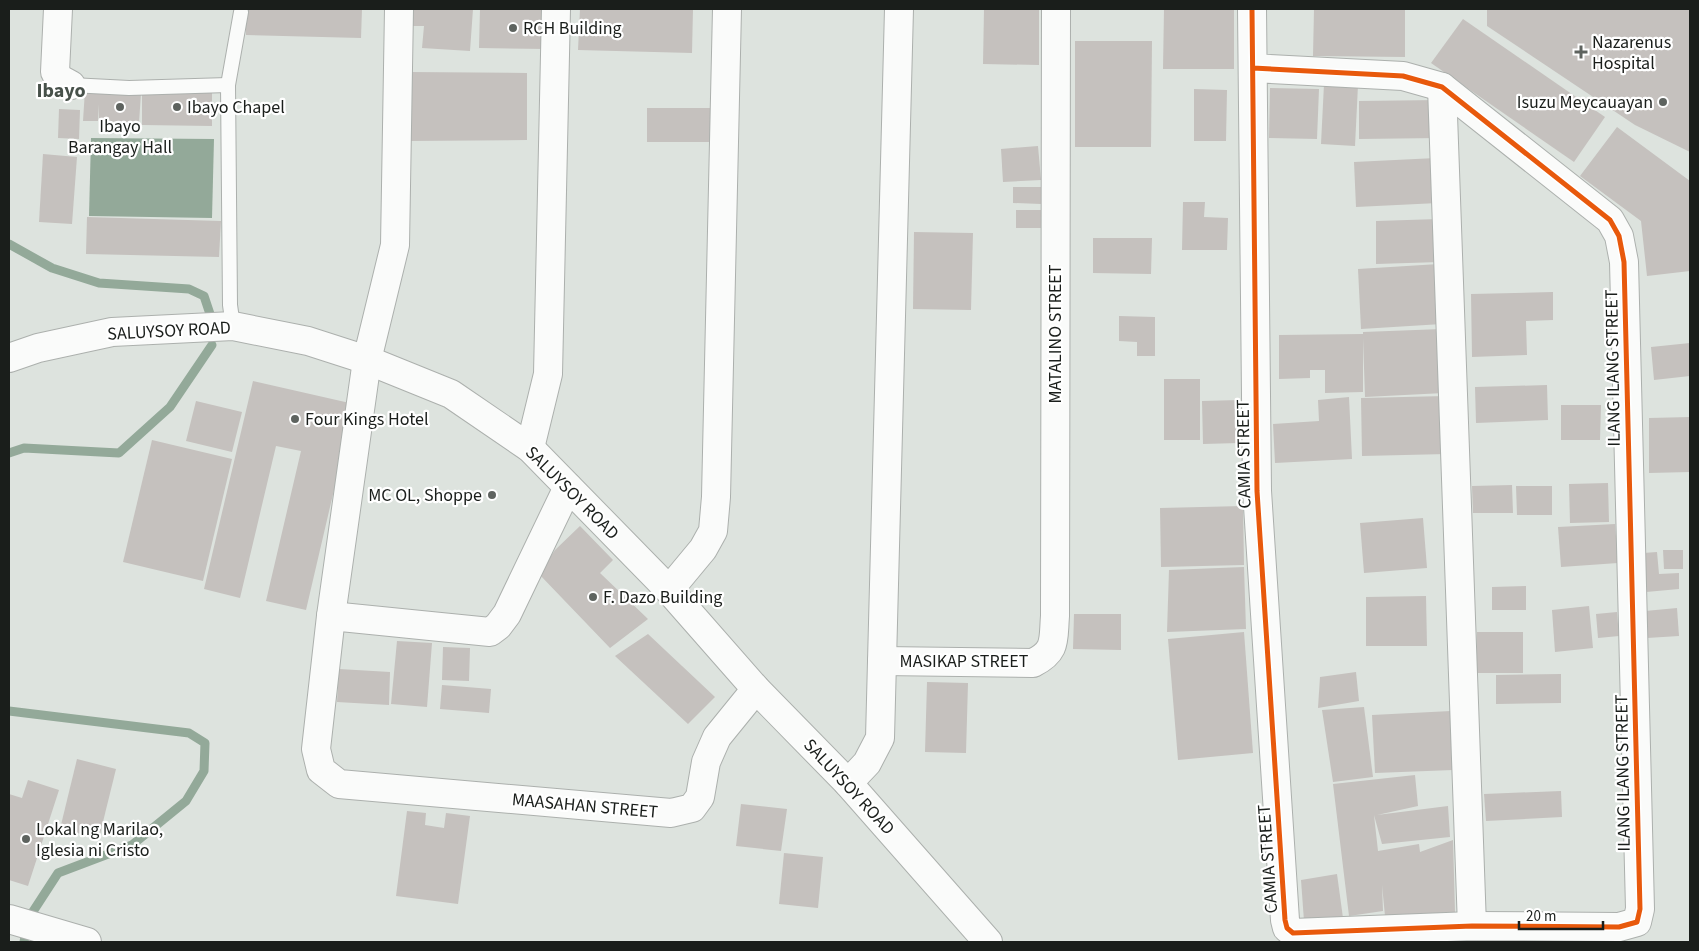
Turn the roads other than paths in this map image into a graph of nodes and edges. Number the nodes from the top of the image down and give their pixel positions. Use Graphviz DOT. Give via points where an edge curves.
graph roads {
  1 [pos="58,9"];
  2 [pos="399,9"];
  3 [pos="556,9"];
  4 [pos="727,9"];
  5 [pos="899,9"];
  6 [pos="1056,9"];
  7 [pos="1252,9"];
  8 [pos="241,12"];
  9 [pos="1253,68"];
  10 [pos="71,85"];
  11 [pos="228,85"];
  12 [pos="1442,87"];
  13 [pos="233,326"];
  14 [pos="9,358"];
  15 [pos="367,360"];
  16 [pos="530,448"];
  17 [pos="568,487"];
  18 [pos="669,590"];
  19 [pos="331,616"];
  20 [pos="1044,657"];
  21 [pos="882,661"];
  22 [pos="756,689"];
  23 [pos="848,784"];
  24 [pos="9,920"];
  25 [pos="1472,926"];
  26 [pos="88,942"];
  27 [pos="988,942"];
  1 -- 10 [label="street" via="55,72 60,80"];
  2 -- 15 [label="street" via="395,245"];
  3 -- 16 [label="street" via="548,374"];
  4 -- 18 [label="street" via="713,531 703,550"];
  5 -- 21 [label="street"];
  6 -- 20 [label="street, MATALINO STREET" via="1055,616 1053,644"];
  7 -- 9 [label="street, CAMIA STREET"];
  8 -- 11 [label="lane"];
  9 -- 12 [label="street, ILANG ILANG STREET" via="1403,76"];
  9 -- 25 [label="street, CAMIA STREET" via="1257,491 1287,928 1293,933"];
  10 -- 11 [label="lane" via="128,88"];
  11 -- 13 [label="lane" via="230,305"];
  12 -- 25 [label="street"];
  12 -- 25 [label="street, ILANG ILANG STREET" via="1610,220 1619,236 1624,262 1640,908 1637,922 1619,927"];
  13 -- 14 [label="street, SALUYSOY ROAD" via="112,332 38,348"];
  13 -- 15 [label="street, SALUYSOY ROAD" via="308,341"];
  15 -- 16 [label="street, SALUYSOY ROAD" via="451,394"];
  15 -- 19 [label="street"];
  16 -- 17 [label="street, SALUYSOY ROAD"];
  17 -- 18 [label="street, SALUYSOY ROAD"];
  17 -- 19 [label="street" via="507,614 490,632"];
  18 -- 22 [label="street, SALUYSOY ROAD"];
  19 -- 22 [label="street, MAASAHAN STREET" via="316,749 321,770 339,784 678,812 692,808 700,797 706,762 717,737"];
  20 -- 21 [label="street, MASIKAP STREET" via="1033,663"];
  21 -- 23 [label="street" via="880,738 866,763"];
  22 -- 23 [label="street, SALUYSOY ROAD"];
  23 -- 27 [label="street, SALUYSOY ROAD"];
  24 -- 26 [label="street"];
}
